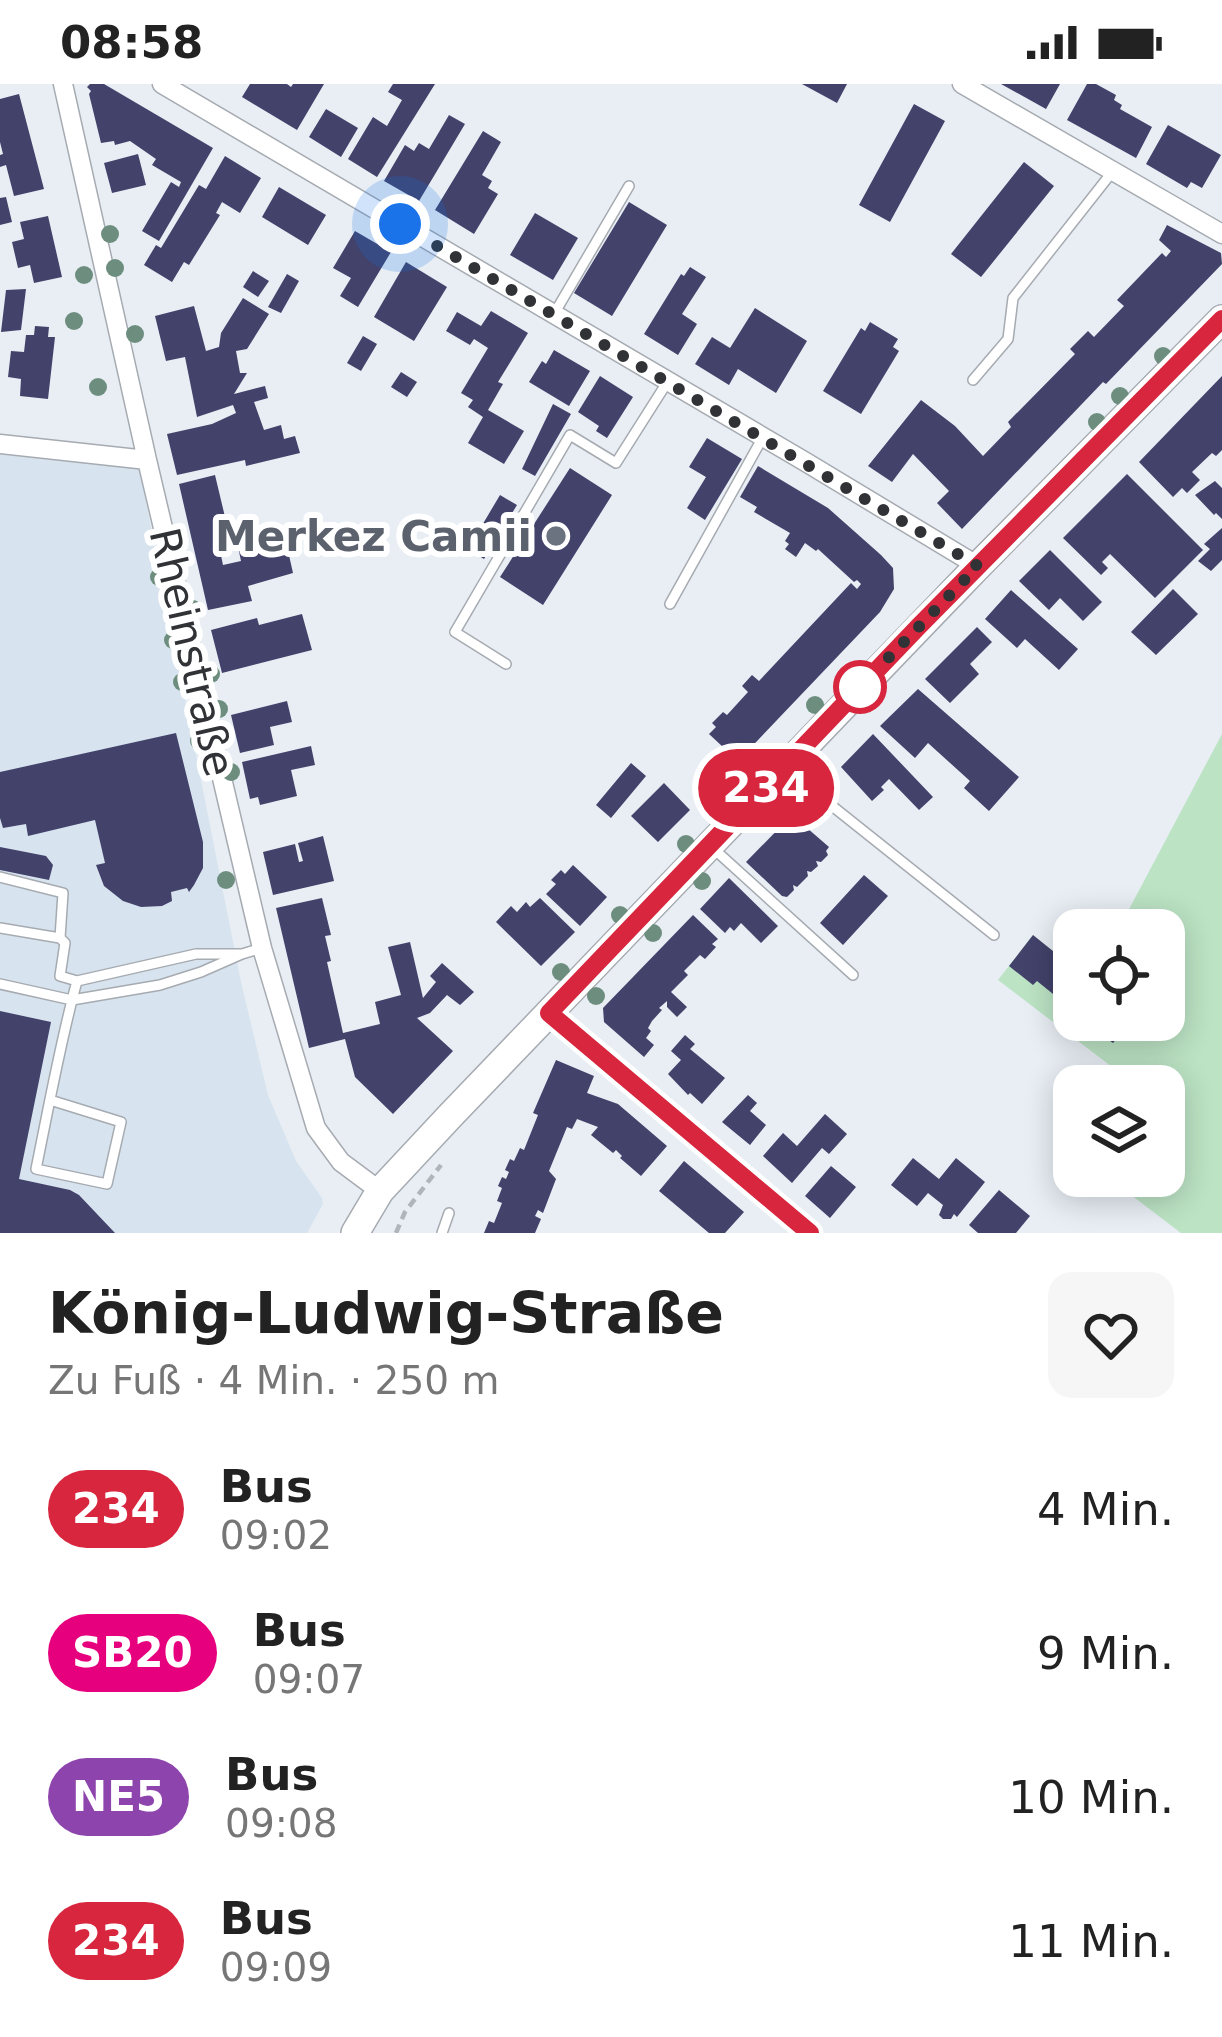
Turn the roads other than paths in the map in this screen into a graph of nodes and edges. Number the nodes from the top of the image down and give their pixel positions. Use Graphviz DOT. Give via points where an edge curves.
graph roads {
  1 [pos="63,84"];
  2 [pos="162,84"];
  3 [pos="962,84"];
  4 [pos="1113,171"];
  5 [pos="629,186"];
  6 [pos="1222,234"];
  7 [pos="554,314"];
  8 [pos="1222,319"];
  9 [pos="668,380"];
  10 [pos="973,380"];
  11 [pos="764,437"];
  12 [pos="0,444"];
  13 [pos="147,460"];
  14 [pos="978,566"];
  15 [pos="670,604"];
  16 [pos="506,664"];
  17 [pos="785,769"];
  18 [pos="710,846"];
  19 [pos="0,877"];
  20 [pos="0,928"];
  21 [pos="994,935"];
  22 [pos="60,938"];
  23 [pos="252,951"];
  24 [pos="853,975"];
  25 [pos="77,981"];
  26 [pos="0,984"];
  27 [pos="72,1000"];
  28 [pos="549,1013"];
  29 [pos="50,1100"];
  30 [pos="380,1191"];
  31 [pos="449,1213"];
  32 [pos="355,1233"];
  33 [pos="442,1233"];
  34 [pos="811,1233"];
  1 -- 13 [label="street, Rheinstraße"];
  2 -- 7 [label="street"];
  3 -- 4 [label="street"];
  4 -- 6 [label="street"];
  4 -- 10 [label="lane" via="1013,298 1008,339"];
  5 -- 7 [label="lane"];
  7 -- 9 [label="street"];
  8 -- 14 [label="main road"];
  9 -- 11 [label="street"];
  9 -- 16 [label="lane" via="616,463 570,435 455,632"];
  11 -- 14 [label="street"];
  11 -- 15 [label="lane"];
  12 -- 13 [label="street"];
  13 -- 23 [label="street, Rheinstraße"];
  14 -- 17 [label="main road"];
  17 -- 18 [label="main road"];
  17 -- 21 [label="lane"];
  18 -- 24 [label="lane"];
  18 -- 28 [label="main road"];
  19 -- 22 [label="lane" via="64,893"];
  20 -- 22 [label="lane"];
  22 -- 25 [label="lane" via="60,976"];
  23 -- 25 [label="lane" via="196,954"];
  23 -- 27 [label="lane" via="160,985"];
  23 -- 30 [label="street, Rheinstraße" via="316,1128 340,1162"];
  25 -- 27 [label="lane"];
  26 -- 27 [label="lane"];
  27 -- 29 [label="lane"];
  28 -- 30 [label="main road"];
  28 -- 34 [label="street"];
  29 -- 29 [label="lane" via="36,1169 107,1184 121,1122"];
  30 -- 32 [label="main road"];
  31 -- 33 [label="lane"];
}
